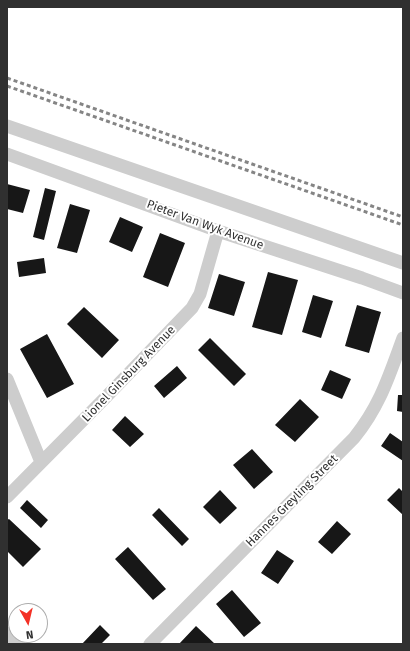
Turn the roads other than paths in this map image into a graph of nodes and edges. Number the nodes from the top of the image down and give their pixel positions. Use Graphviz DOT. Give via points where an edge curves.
graph roads {
  1 [pos="7,126"];
  2 [pos="7,154"];
  3 [pos="218,231"];
  4 [pos="403,263"];
  5 [pos="403,293"];
  6 [pos="403,338"];
  7 [pos="7,379"];
  8 [pos="41,462"];
  9 [pos="7,497"];
  10 [pos="7,633"];
  11 [pos="19,644"];
  12 [pos="150,644"];
  1 -- 4 [label="street"];
  2 -- 3 [label="street, Pieter Van Wyk Avenue"];
  3 -- 5 [label="street, Pieter Van Wyk Avenue"];
  3 -- 8 [label="street, Lionel Ginsburg Avenue" via="200,294 192,308"];
  6 -- 12 [label="street, Hannes Greyling Street" via="376,408 364,426"];
  7 -- 8 [label="street"];
  8 -- 9 [label="street, Lionel Ginsburg Avenue"];
  10 -- 11 [label="street"];
}
